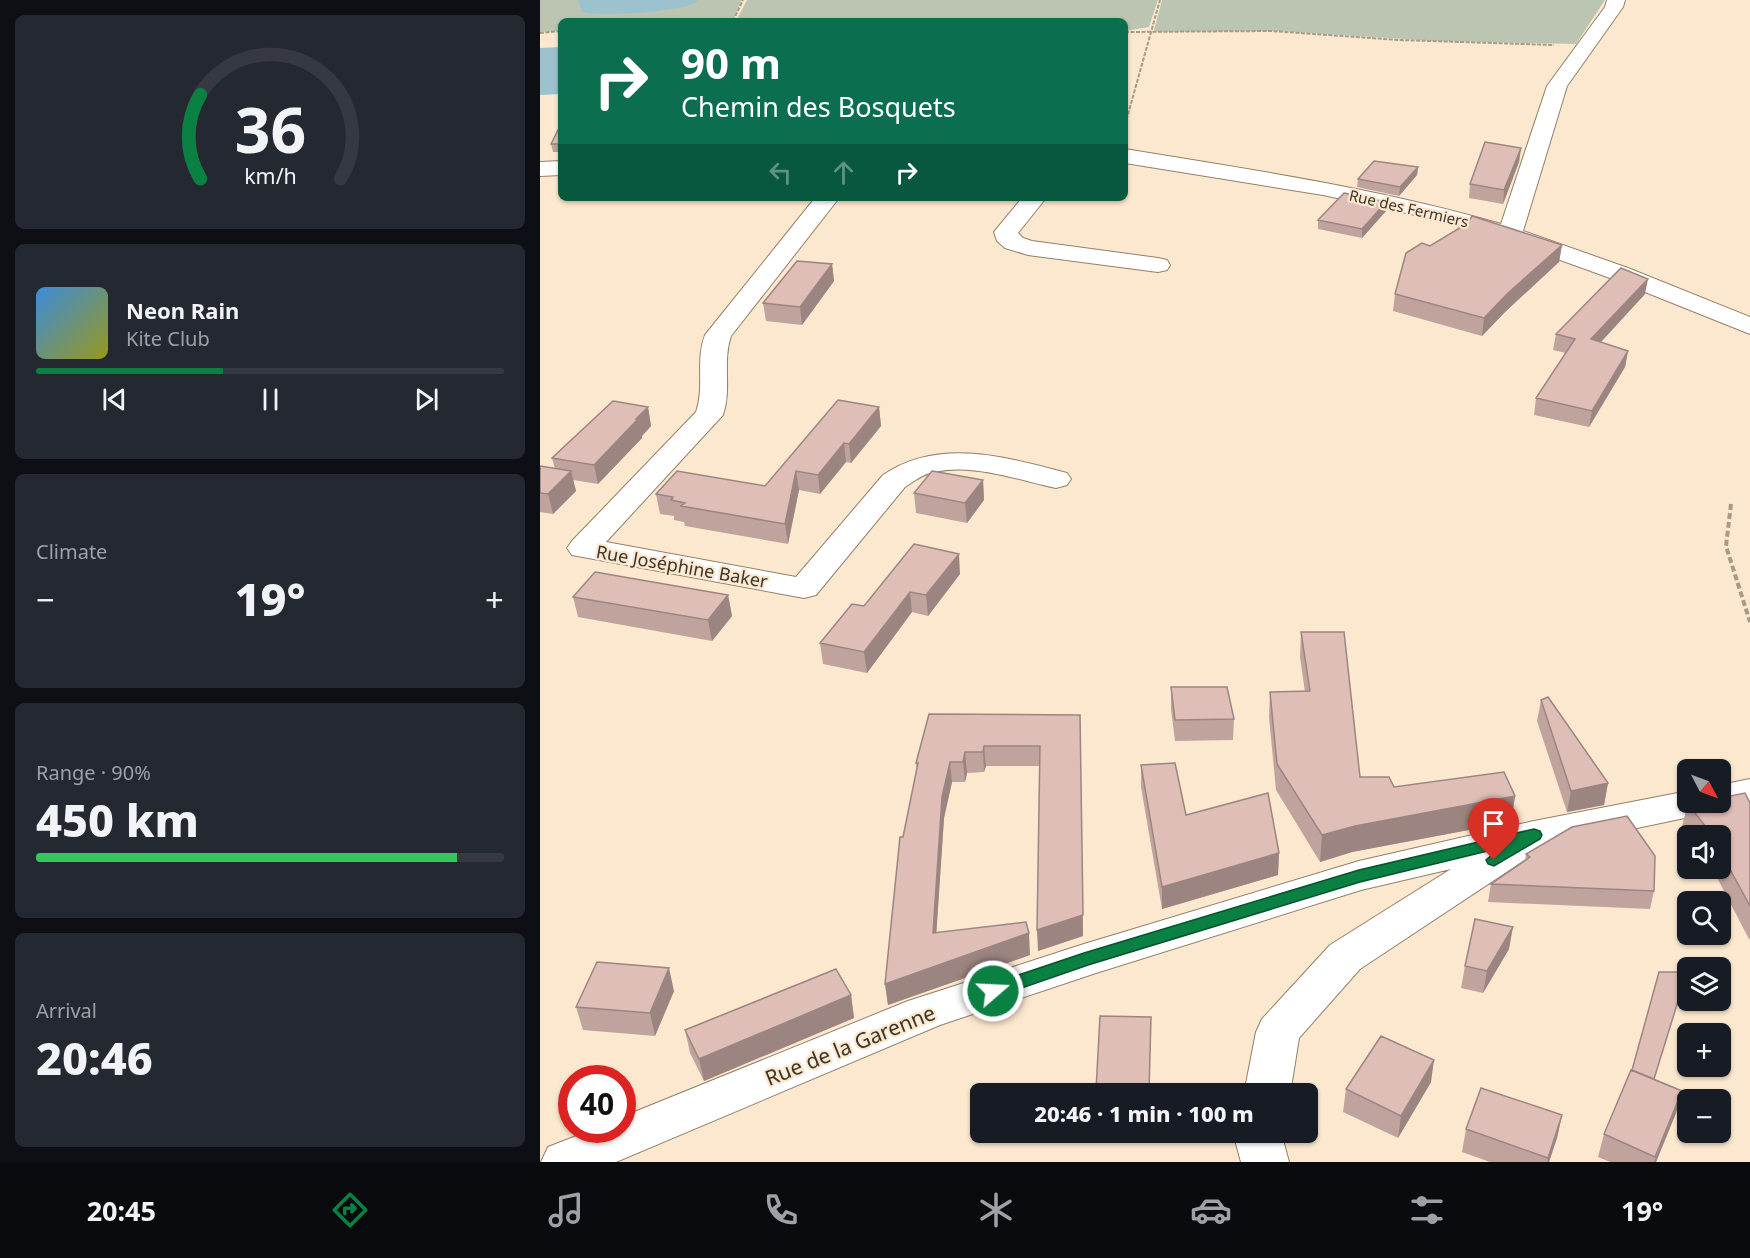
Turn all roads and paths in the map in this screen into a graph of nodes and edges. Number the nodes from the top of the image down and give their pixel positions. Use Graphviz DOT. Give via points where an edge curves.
graph roads {
  1 [pos="743,0"];
  2 [pos="1160,0"];
  3 [pos="1616,0"];
  4 [pos="734,18"];
  5 [pos="558,31"];
  6 [pos="1128,32"];
  7 [pos="540,33"];
  8 [pos="1151,33"];
  9 [pos="1585,47"];
  10 [pos="1128,114"];
  11 [pos="1128,156"];
  12 [pos="558,168"];
  13 [pos="540,169"];
  14 [pos="825,201"];
  15 [pos="1031,201"];
  16 [pos="1510,234"];
  17 [pos="1158,265"];
  18 [pos="1750,309"];
  19 [pos="1720,312"];
  20 [pos="1750,326"];
  21 [pos="1056,479"];
  22 [pos="1731,504"];
  23 [pos="1750,622"];
  24 [pos="1750,792"];
  25 [pos="1731,796"];
  26 [pos="1677,806"];
  27 [pos="1534,835"];
  28 [pos="1269,1083"];
  29 [pos="1260,1143"];
  30 [pos="578,1160"];
  31 [pos="1265,1162"];
  1 -- 4 [label="path"];
  2 -- 8 [label="path"];
  3 -- 9 [label="street"];
  5 -- 7 [label="path"];
  6 -- 8 [label="path"];
  8 -- 9 [label="path" via="1271,31"];
  8 -- 10 [label="path"];
  9 -- 16 [label="street" via="1557,86"];
  11 -- 16 [label="street, Rue des Fermiers" via="1323,188 1439,213"];
  12 -- 13 [label="street"];
  14 -- 21 [label="street, Rue Joséphine Baker" via="718,335 709,414 583,548 804,588 894,481 912,468 953,460"];
  15 -- 17 [label="street" via="1007,229 1006,236 1014,243"];
  16 -- 19 [label="street, Rue des Fermiers"];
  18 -- 19 [label="street"];
  19 -- 20 [label="street, Rue des Fermiers"];
  22 -- 23 [label="path" via="1726,546"];
  24 -- 25 [label="street"];
  26 -- 27 [label="street, Rue de la Garenne"];
  27 -- 28 [label="street" via="1345,957 1278,1032"];
  27 -- 30 [label="street, Rue de la Garenne" via="1359,876 924,1013"];
  29 -- 31 [label="street"];
}
